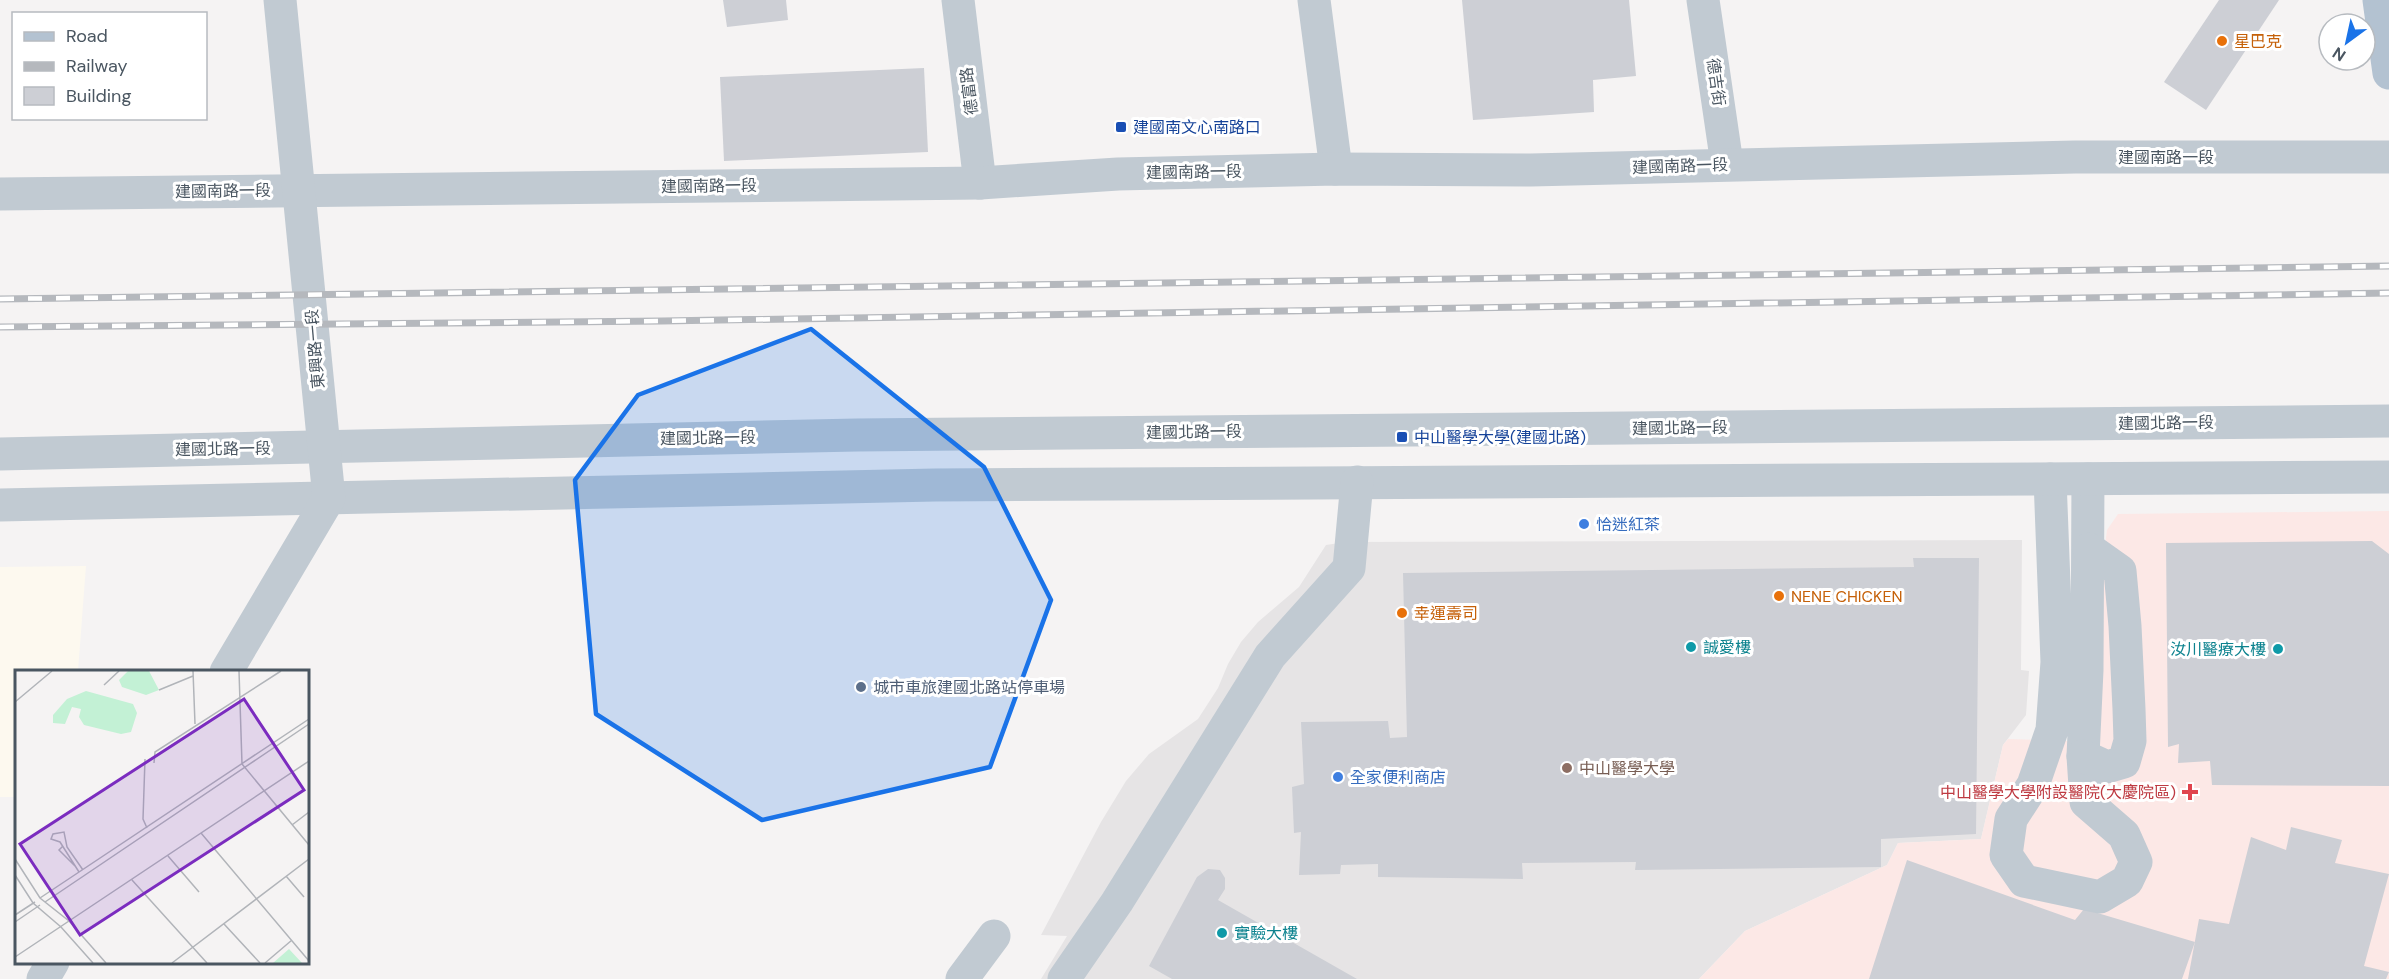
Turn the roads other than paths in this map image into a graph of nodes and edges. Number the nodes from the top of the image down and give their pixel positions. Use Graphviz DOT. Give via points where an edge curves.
graph roads {
  1 [pos="280,0"];
  2 [pos="958,0"];
  3 [pos="1314,0"];
  4 [pos="1703,0"];
  5 [pos="2379,0"];
  6 [pos="2389,73"];
  7 [pos="2389,157"];
  8 [pos="1727,164"];
  9 [pos="1336,169"];
  10 [pos="980,183"];
  11 [pos="300,190"];
  12 [pos="0,194"];
  13 [pos="2389,421"];
  14 [pos="324,447"];
  15 [pos="0,454"];
  16 [pos="2389,477"];
  17 [pos="2050,479"];
  18 [pos="2088,479"];
  19 [pos="1357,482"];
  20 [pos="329,498"];
  21 [pos="0,505"];
  22 [pos="2089,549"];
  23 [pos="227,670"];
  24 [pos="2083,756"];
  25 [pos="994,936"];
  26 [pos="52,964"];
  27 [pos="43,979"];
  28 [pos="962,979"];
  29 [pos="1064,979"];
  1 -- 11 [label="street, 東興路一段"];
  2 -- 10 [label="street, 德富路"];
  3 -- 9 [label="street"];
  4 -- 8 [label="street, 德吉街"];
  5 -- 6 [label="main road"];
  7 -- 8 [label="street, 建國南路一段" via="2075,157"];
  8 -- 9 [label="street, 建國南路一段" via="1531,170"];
  9 -- 10 [label="street, 建國南路一段" via="1118,174"];
  10 -- 11 [label="street, 建國南路一段"];
  11 -- 12 [label="street, 建國南路一段"];
  11 -- 14 [label="street, 東興路一段"];
  13 -- 14 [label="street, 建國北路一段" via="856,435"];
  14 -- 15 [label="street, 建國北路一段"];
  14 -- 20 [label="street, 東興路一段"];
  16 -- 18 [label="street"];
  17 -- 18 [label="street"];
  17 -- 19 [label="street"];
  17 -- 24 [label="street" via="2057,662 2052,730 2033,785 2011,819 2006,855 2024,881 2100,897 2127,881 2136,862 2124,835 2086,802"];
  18 -- 22 [label="street"];
  19 -- 20 [label="street" via="935,485"];
  19 -- 29 [label="street" via="1349,568 1270,656 1117,902"];
  20 -- 21 [label="street"];
  20 -- 23 [label="street"];
  22 -- 24 [label="street"];
  22 -- 24 [label="street" via="2120,572 2130,741 2124,762 2107,767"];
  25 -- 28 [label="street"];
  26 -- 27 [label="street"];
}
